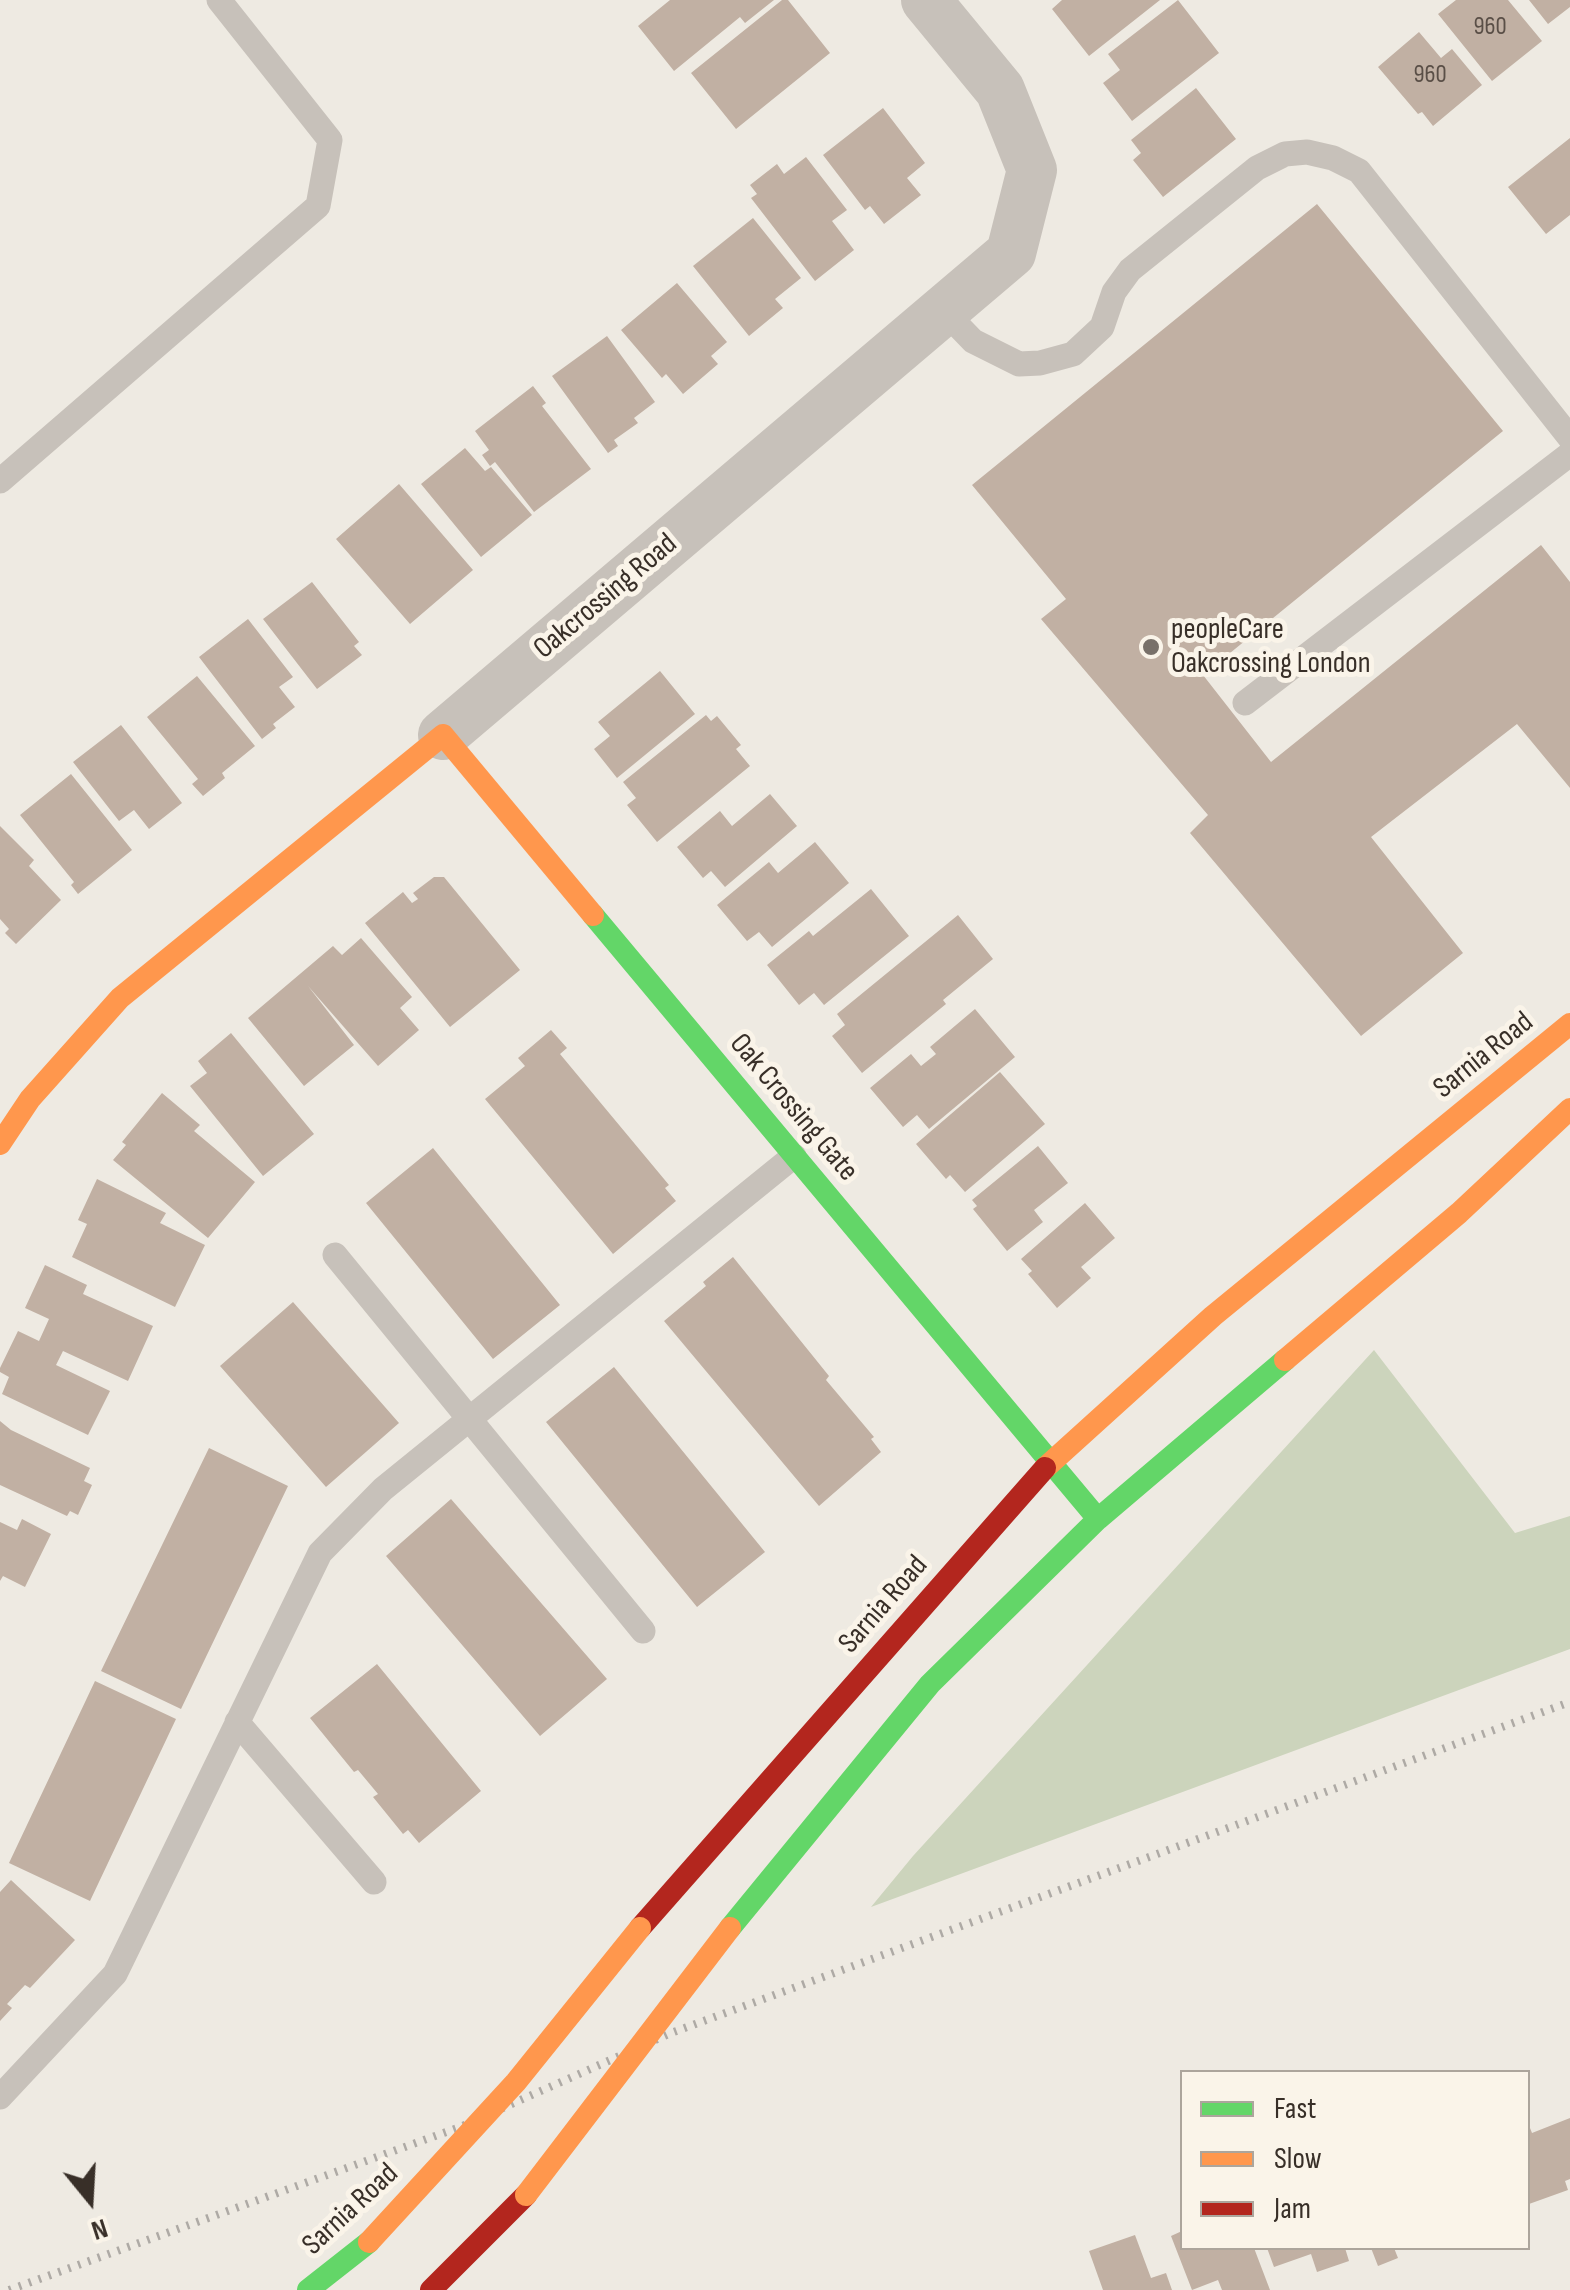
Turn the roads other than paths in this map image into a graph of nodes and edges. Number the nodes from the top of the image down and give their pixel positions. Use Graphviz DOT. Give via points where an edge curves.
graph roads {
  1 [pos="219,0"];
  2 [pos="926,0"];
  3 [pos="942,310"];
  4 [pos="1570,438"];
  5 [pos="1570,454"];
  6 [pos="0,481"];
  7 [pos="1245,703"];
  8 [pos="443,735"];
  9 [pos="1570,1024"];
  10 [pos="1570,1109"];
  11 [pos="0,1144"];
  12 [pos="794,1156"];
  13 [pos="335,1255"];
  14 [pos="469,1420"];
  15 [pos="1050,1462"];
  16 [pos="1098,1519"];
  17 [pos="643,1630"];
  18 [pos="237,1722"];
  19 [pos="374,1882"];
  20 [pos="0,2097"];
  21 [pos="308,2290"];
  22 [pos="432,2290"];
  1 -- 6 [label="lane" via="330,140 318,206"];
  2 -- 3 [label="street, Oakcrossing Road" via="1000,90 1032,170 1011,252"];
  3 -- 4 [label="lane" via="973,341 1019,364 1073,354 1102,327 1130,270 1257,168 1308,152 1359,171"];
  3 -- 8 [label="street, Oakcrossing Road"];
  5 -- 7 [label="lane"];
  8 -- 11 [label="main road, Oakcrossing Road" via="120,998 30,1099"];
  8 -- 12 [label="main road, Oak Crossing Gate"];
  9 -- 15 [label="main road, Sarnia Road" via="1213,1316"];
  10 -- 16 [label="main road" via="1458,1213"];
  12 -- 14 [label="lane"];
  12 -- 15 [label="main road, Oak Crossing Gate"];
  13 -- 14 [label="lane"];
  14 -- 17 [label="lane"];
  14 -- 18 [label="lane" via="384,1489 320,1553"];
  15 -- 16 [label="main road, Oak Crossing Gate"];
  15 -- 21 [label="main road, Sarnia Road, bridge" via="640,1928 516,2082 369,2242"];
  16 -- 22 [label="main road, bridge" via="930,1684 730,1928 526,2195"];
  18 -- 19 [label="lane"];
  18 -- 20 [label="lane" via="114,1974"];
}
